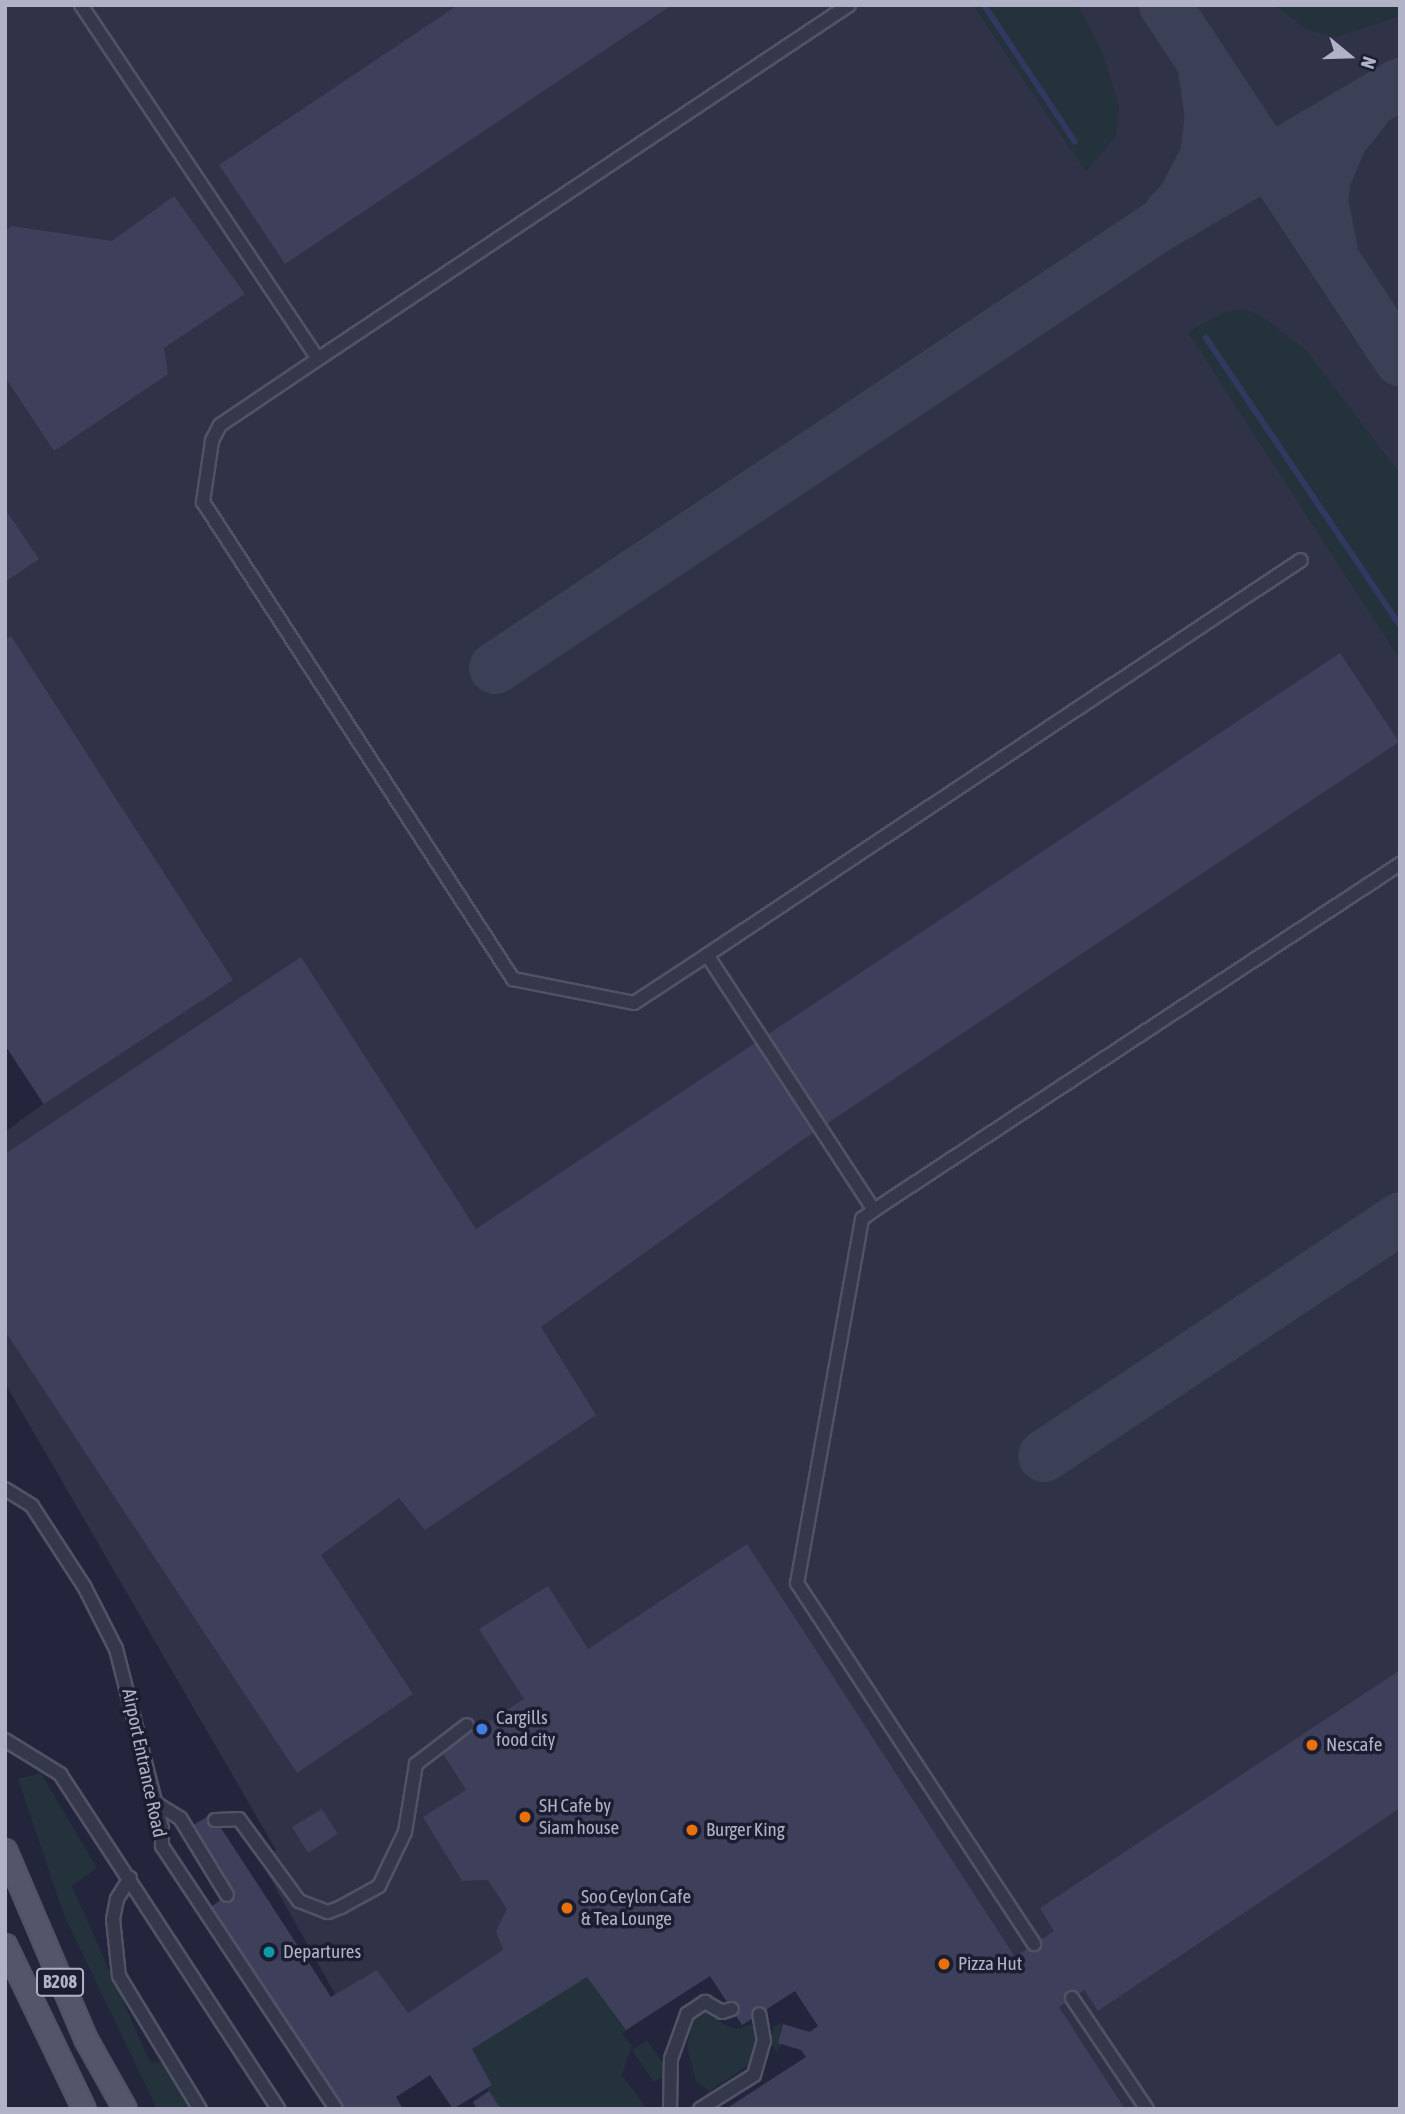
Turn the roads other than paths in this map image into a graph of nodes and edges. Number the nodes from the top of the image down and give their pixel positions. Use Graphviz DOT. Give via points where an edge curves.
graph roads {
  1 [pos="81,5"];
  2 [pos="849,5"];
  3 [pos="318,359"];
  4 [pos="1301,560"];
  5 [pos="1400,864"];
  6 [pos="706,955"];
  7 [pos="874,1209"];
  8 [pos="5,1489"];
  9 [pos="467,1726"];
  10 [pos="5,1740"];
  11 [pos="155,1802"];
  12 [pos="215,1819"];
  13 [pos="5,1850"];
  14 [pos="130,1878"];
  15 [pos="227,1895"];
  16 [pos="1034,1944"];
  17 [pos="5,1945"];
  18 [pos="1072,1998"];
  19 [pos="732,2010"];
  20 [pos="760,2014"];
  21 [pos="84,2109"];
  22 [pos="125,2109"];
  23 [pos="200,2109"];
  24 [pos="278,2109"];
  25 [pos="336,2109"];
  26 [pos="670,2109"];
  27 [pos="700,2109"];
  28 [pos="1147,2109"];
  1 -- 3 [label="lane"];
  2 -- 3 [label="lane"];
  3 -- 6 [label="lane" via="220,425 212,441 203,502 513,979 634,1003"];
  4 -- 6 [label="lane"];
  5 -- 7 [label="lane"];
  6 -- 7 [label="lane"];
  7 -- 16 [label="lane" via="862,1219 797,1583"];
  8 -- 11 [label="lane, Airport Entrance Road" via="33,1506 84,1586 116,1648"];
  9 -- 12 [label="lane" via="416,1764 405,1832 380,1886 328,1912 299,1901 239,1819"];
  10 -- 14 [label="lane" via="60,1774"];
  11 -- 15 [label="lane" via="190,1825"];
  11 -- 25 [label="lane, Airport Entrance Road" via="162,1846"];
  13 -- 22 [label="main road, B208" via="85,2038"];
  14 -- 23 [label="lane" via="117,1899 113,1919 119,1976"];
  14 -- 24 [label="lane"];
  17 -- 21 [label="main road, B208"];
  18 -- 28 [label="lane"];
  19 -- 26 [label="lane" via="722,2012 705,2002 687,2014 671,2059"];
  20 -- 27 [label="lane" via="764,2041 754,2075"];
}
